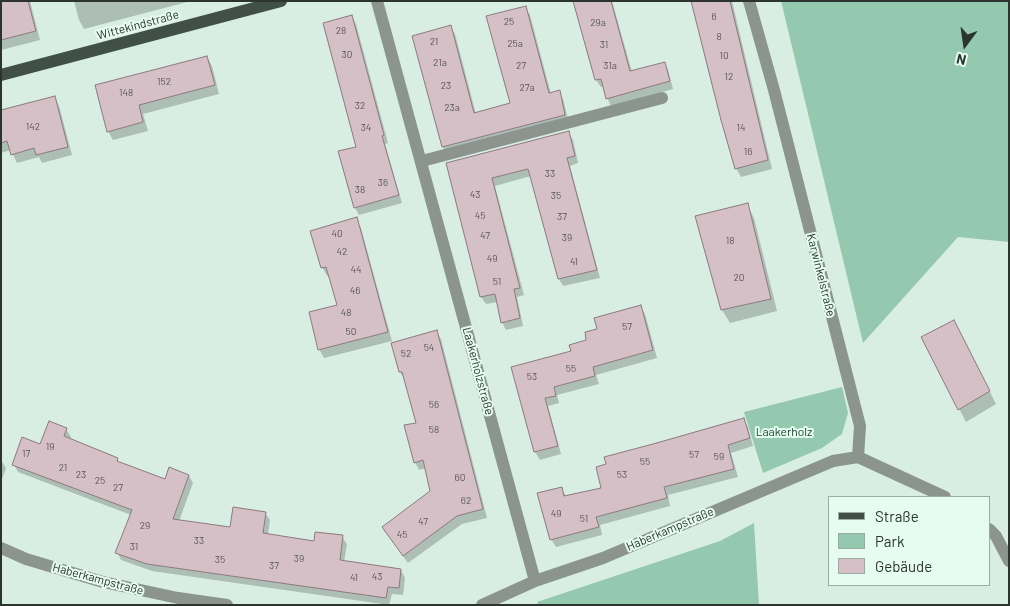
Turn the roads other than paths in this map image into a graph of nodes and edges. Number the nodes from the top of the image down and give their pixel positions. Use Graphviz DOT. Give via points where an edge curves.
graph roads {
  1 [pos="282,1"];
  2 [pos="377,1"];
  3 [pos="749,1"];
  4 [pos="1,75"];
  5 [pos="662,98"];
  6 [pos="422,161"];
  7 [pos="858,458"];
  8 [pos="943,496"];
  9 [pos="990,530"];
  10 [pos="1,548"];
  11 [pos="1009,561"];
  12 [pos="535,581"];
  13 [pos="227,605"];
  14 [pos="482,605"];
  1 -- 4 [label="main road, Wittekindstraße"];
  2 -- 6 [label="street, Laakerholzstraße"];
  3 -- 7 [label="street, Karwinkelstraße" via="860,426"];
  5 -- 6 [label="street"];
  6 -- 12 [label="street, Laakerholzstraße"];
  7 -- 8 [label="street"];
  7 -- 12 [label="street, Haberkampstraße" via="833,461 603,558"];
  9 -- 11 [label="street"];
  10 -- 13 [label="street, Haberkampstraße" via="26,559 103,582"];
  12 -- 14 [label="street, Haberkampstraße"];
}
